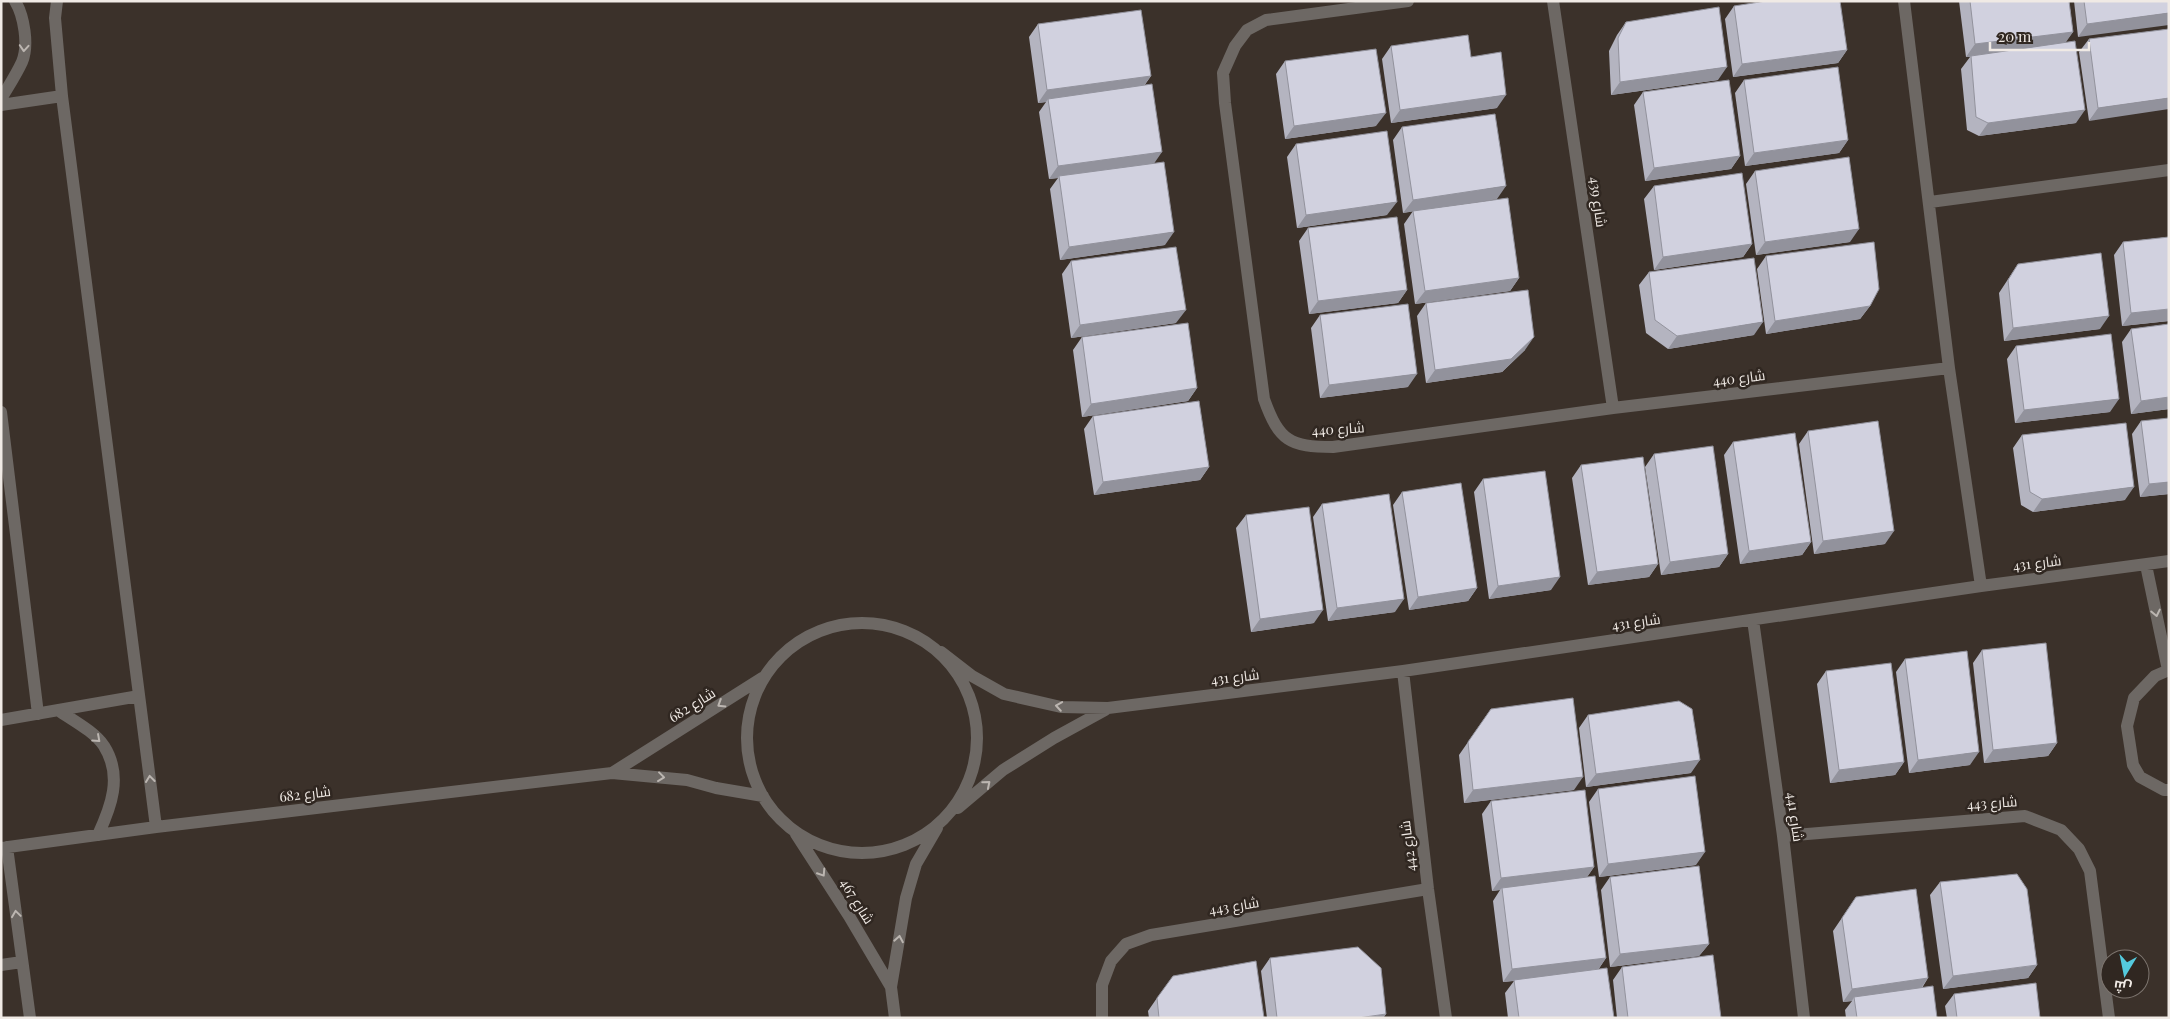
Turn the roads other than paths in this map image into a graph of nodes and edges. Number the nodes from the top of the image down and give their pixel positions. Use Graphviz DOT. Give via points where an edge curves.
graph roads {
  1 [pos="14,1"];
  2 [pos="56,1"];
  3 [pos="1408,1"];
  4 [pos="1553,1"];
  5 [pos="1904,1"];
  6 [pos="62,96"];
  7 [pos="1,100"];
  8 [pos="1,105"];
  9 [pos="2169,170"];
  10 [pos="1930,202"];
  11 [pos="1949,368"];
  12 [pos="1613,408"];
  13 [pos="1,412"];
  14 [pos="2169,561"];
  15 [pos="2146,565"];
  16 [pos="1981,586"];
  17 [pos="1753,620"];
  18 [pos="941,652"];
  19 [pos="2168,670"];
  20 [pos="1403,671"];
  21 [pos="762,678"];
  22 [pos="139,696"];
  23 [pos="1108,708"];
  24 [pos="58,710"];
  25 [pos="38,714"];
  26 [pos="1,720"];
  27 [pos="612,772"];
  28 [pos="2169,790"];
  29 [pos="762,796"];
  30 [pos="950,815"];
  31 [pos="938,826"];
  32 [pos="156,827"];
  33 [pos="795,832"];
  34 [pos="98,835"];
  35 [pos="1783,836"];
  36 [pos="4,848"];
  37 [pos="1428,889"];
  38 [pos="22,962"];
  39 [pos="1,965"];
  40 [pos="891,987"];
  41 [pos="30,1018"];
  42 [pos="895,1018"];
  43 [pos="1102,1018"];
  44 [pos="1446,1018"];
  45 [pos="1804,1018"];
  46 [pos="2109,1018"];
  1 -- 7 [label="street, one-way" via="21,17 23,60"];
  2 -- 6 [label="street"];
  3 -- 12 [label="street, شارع 440" via="1266,20 1247,30 1235,46 1223,73 1264,399 1272,420 1289,442 1309,447 1333,447"];
  4 -- 12 [label="street, شارع 439"];
  5 -- 10 [label="street"];
  6 -- 8 [label="street"];
  6 -- 22 [label="street"];
  9 -- 10 [label="street"];
  10 -- 11 [label="street"];
  11 -- 12 [label="street, شارع 440"];
  11 -- 16 [label="street"];
  13 -- 25 [label="street"];
  14 -- 15 [label="street, شارع 431"];
  15 -- 16 [label="street, شارع 431"];
  15 -- 19 [label="street, one-way"];
  16 -- 17 [label="street, شارع 431"];
  17 -- 20 [label="street, شارع 431"];
  17 -- 35 [label="street, شارع 441"];
  18 -- 21 [label="street, شارع 431" via="906,630 866,622 825,628 789,647"];
  23 -- 18 [label="street, شارع 431, one-way" via="1061,708 1004,694 972,676"];
  18 -- 30 [label="street" via="968,688 979,732 973,776"];
  19 -- 28 [label="street" via="2155,676 2134,698 2127,726 2133,765 2140,777"];
  20 -- 23 [label="street, شارع 431"];
  20 -- 37 [label="street, شارع 442"];
  21 -- 27 [label="street, شارع 682, one-way"];
  21 -- 29 [label="street" via="750,706 746,737 750,768"];
  22 -- 24 [label="street"];
  32 -- 22 [label="street, one-way"];
  30 -- 23 [label="street, شارع 431, one-way" via="1003,770"];
  24 -- 25 [label="street"];
  24 -- 34 [label="street, one-way" via="104,746 111,764 114,793"];
  25 -- 26 [label="street"];
  27 -- 29 [label="street, شارع 682, one-way" via="687,780"];
  27 -- 32 [label="street, شارع 682"];
  29 -- 33 [label="street"];
  30 -- 31 [label="street"];
  31 -- 33 [label="street" via="912,843 883,852 852,853 822,846"];
  40 -- 31 [label="street, شارع 467, one-way" via="906,898 916,864"];
  32 -- 34 [label="street, شارع 682"];
  33 -- 40 [label="street, شارع 467, one-way"];
  34 -- 36 [label="street, شارع 682"];
  35 -- 45 [label="street, شارع 441"];
  35 -- 46 [label="street, شارع 443" via="2026,816 2062,830 2079,849 2090,871"];
  38 -- 36 [label="street, one-way"];
  37 -- 43 [label="street, شارع 443" via="1151,935 1126,944 1110,961 1102,985"];
  37 -- 44 [label="street, شارع 442"];
  38 -- 39 [label="street"];
  38 -- 41 [label="street"];
  40 -- 42 [label="street, شارع 467"];
}
